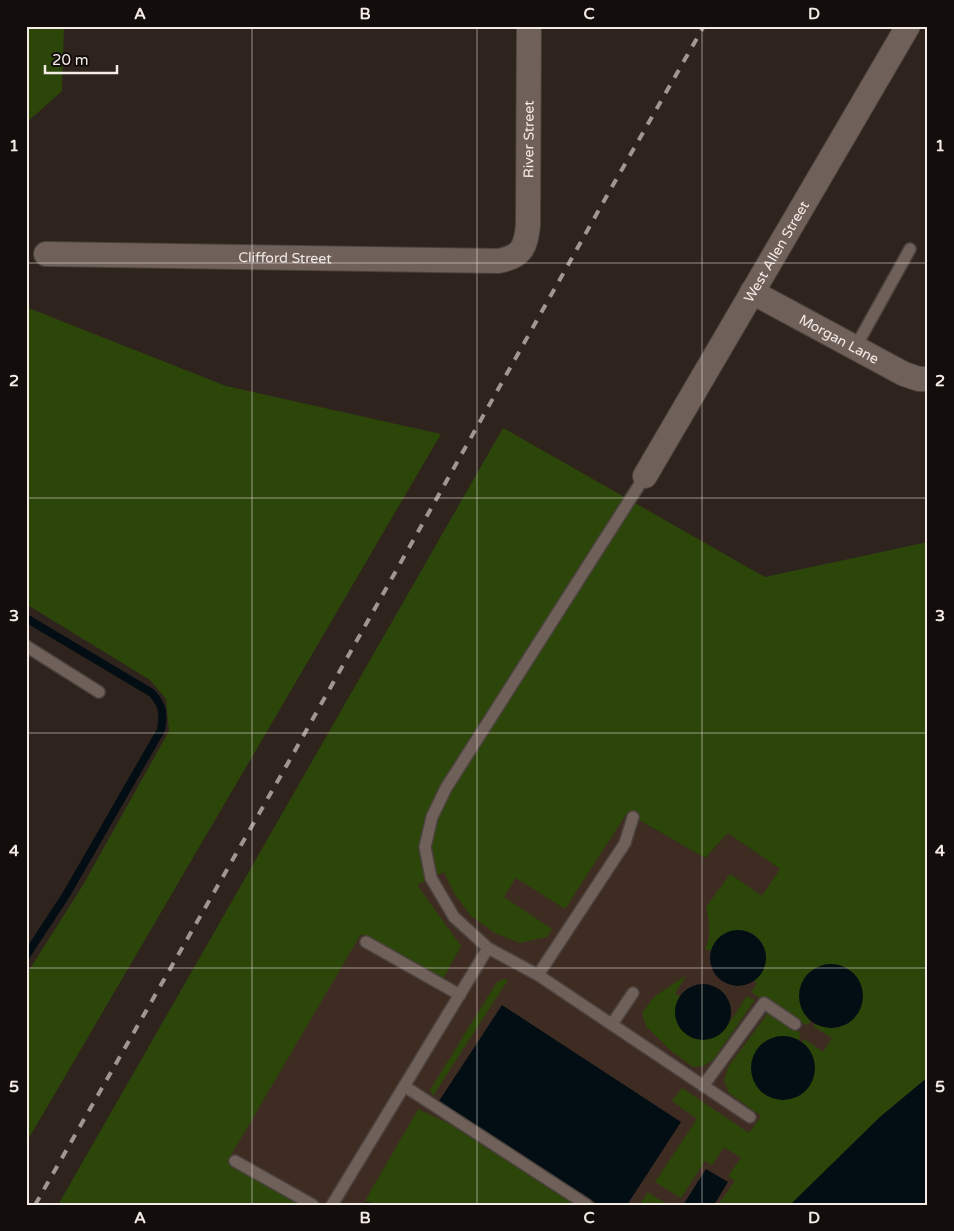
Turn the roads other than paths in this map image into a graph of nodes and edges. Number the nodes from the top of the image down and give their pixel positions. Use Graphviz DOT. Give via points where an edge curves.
graph roads {
  1 [pos="529,26"];
  2 [pos="908,26"];
  3 [pos="910,249"];
  4 [pos="521,251"];
  5 [pos="46,254"];
  6 [pos="752,292"];
  7 [pos="855,348"];
  8 [pos="928,379"];
  9 [pos="645,476"];
  10 [pos="26,646"];
  11 [pos="99,692"];
  12 [pos="633,816"];
  13 [pos="366,942"];
  14 [pos="488,948"];
  15 [pos="538,975"];
  16 [pos="633,993"];
  17 [pos="460,995"];
  18 [pos="612,1024"];
  19 [pos="795,1024"];
  20 [pos="404,1086"];
  21 [pos="704,1086"];
  22 [pos="750,1117"];
  23 [pos="235,1161"];
  24 [pos="313,1205"];
  25 [pos="332,1205"];
  26 [pos="587,1205"];
  1 -- 4 [label="street, River Street" via="528,226 527,240"];
  2 -- 6 [label="street, West Allen Street"];
  3 -- 7 [label="lane"];
  4 -- 5 [label="street, Clifford Street" via="509,259 498,261"];
  6 -- 7 [label="street, Morgan Lane"];
  6 -- 9 [label="street, West Allen Street"];
  7 -- 8 [label="street, Morgan Lane" via="904,374"];
  9 -- 14 [label="lane" via="446,788 432,817 425,847 431,878 454,917"];
  10 -- 11 [label="lane"];
  12 -- 15 [label="lane" via="625,843"];
  13 -- 17 [label="lane"];
  14 -- 15 [label="lane"];
  14 -- 17 [label="lane"];
  15 -- 18 [label="lane"];
  16 -- 18 [label="lane"];
  17 -- 20 [label="lane"];
  18 -- 21 [label="lane"];
  19 -- 21 [label="lane" via="764,1003"];
  20 -- 25 [label="lane"];
  20 -- 26 [label="lane"];
  21 -- 22 [label="lane"];
  23 -- 24 [label="lane"];
}
